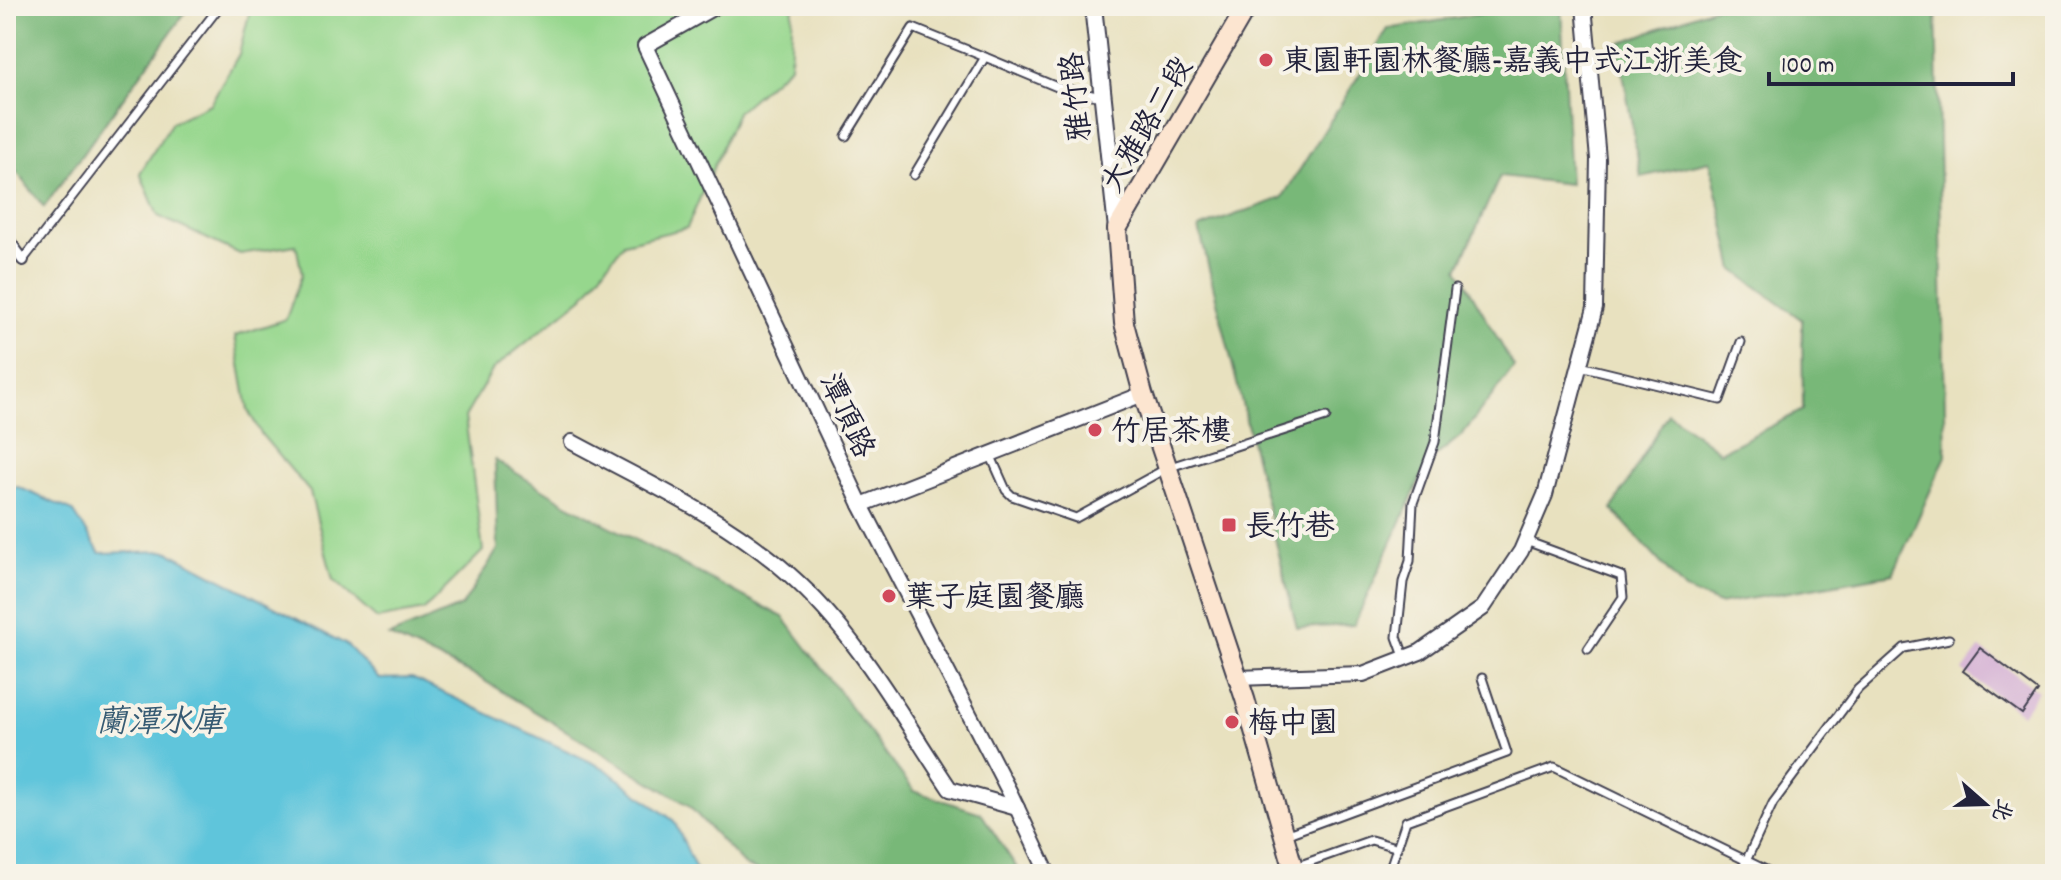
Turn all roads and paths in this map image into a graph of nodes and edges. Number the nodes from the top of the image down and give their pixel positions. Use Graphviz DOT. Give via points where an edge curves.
graph roads {
  1 [pos="220,6"];
  2 [pos="716,6"];
  3 [pos="1093,6"];
  4 [pos="1247,6"];
  5 [pos="1584,6"];
  6 [pos="985,57"];
  7 [pos="1103,97"];
  8 [pos="846,136"];
  9 [pos="914,175"];
  10 [pos="1117,229"];
  11 [pos="6,237"];
  12 [pos="23,260"];
  13 [pos="1455,289"];
  14 [pos="1741,342"];
  15 [pos="1580,366"];
  16 [pos="1143,394"];
  17 [pos="1326,417"];
  18 [pos="572,442"];
  19 [pos="990,454"];
  20 [pos="1167,468"];
  21 [pos="861,505"];
  22 [pos="1526,541"];
  23 [pos="1949,639"];
  24 [pos="1588,649"];
  25 [pos="1405,659"];
  26 [pos="1237,678"];
  27 [pos="1482,678"];
  28 [pos="1017,808"];
  29 [pos="1283,836"];
  30 [pos="1395,847"];
  31 [pos="1747,861"];
  32 [pos="1294,871"];
  33 [pos="1048,874"];
  34 [pos="1388,874"];
  35 [pos="1740,874"];
  36 [pos="1774,874"];
  1 -- 12 [label="lane"];
  2 -- 21 [label="street, 潭頂路" via="645,46"];
  3 -- 7 [label="street, 雅竹路"];
  4 -- 10 [label="main road, 大雅路二段"];
  5 -- 15 [label="street" via="1598,159 1595,308"];
  6 -- 7 [label="lane" via="1057,87"];
  6 -- 8 [label="lane" via="913,28"];
  6 -- 9 [label="lane"];
  7 -- 10 [label="street, 雅竹路"];
  10 -- 16 [label="main road" via="1124,323"];
  11 -- 12 [label="street"];
  13 -- 25 [label="lane" via="1435,442 1413,503 1397,637"];
  14 -- 15 [label="lane" via="1720,400"];
  15 -- 22 [label="street" via="1545,495"];
  16 -- 19 [label="street"];
  16 -- 20 [label="main road"];
  17 -- 20 [label="lane"];
  18 -- 28 [label="street" via="728,527 791,576 870,664 950,789"];
  19 -- 20 [label="lane" via="1012,496 1076,518"];
  19 -- 21 [label="street"];
  20 -- 26 [label="main road"];
  21 -- 28 [label="street, 潭頂路"];
  22 -- 24 [label="lane" via="1621,576 1623,597"];
  22 -- 25 [label="street" via="1483,608"];
  23 -- 31 [label="lane" via="1904,648 1858,689 1773,803"];
  25 -- 26 [label="street" via="1363,674"];
  26 -- 29 [label="main road"];
  27 -- 29 [label="lane" via="1507,753"];
  28 -- 33 [label="street, 潭頂路"];
  29 -- 32 [label="main road"];
  30 -- 31 [label="lane" via="1406,821 1554,767"];
  30 -- 32 [label="lane" via="1371,840"];
  30 -- 34 [label="lane"];
  31 -- 35 [label="lane"];
  31 -- 36 [label="lane"];
}
